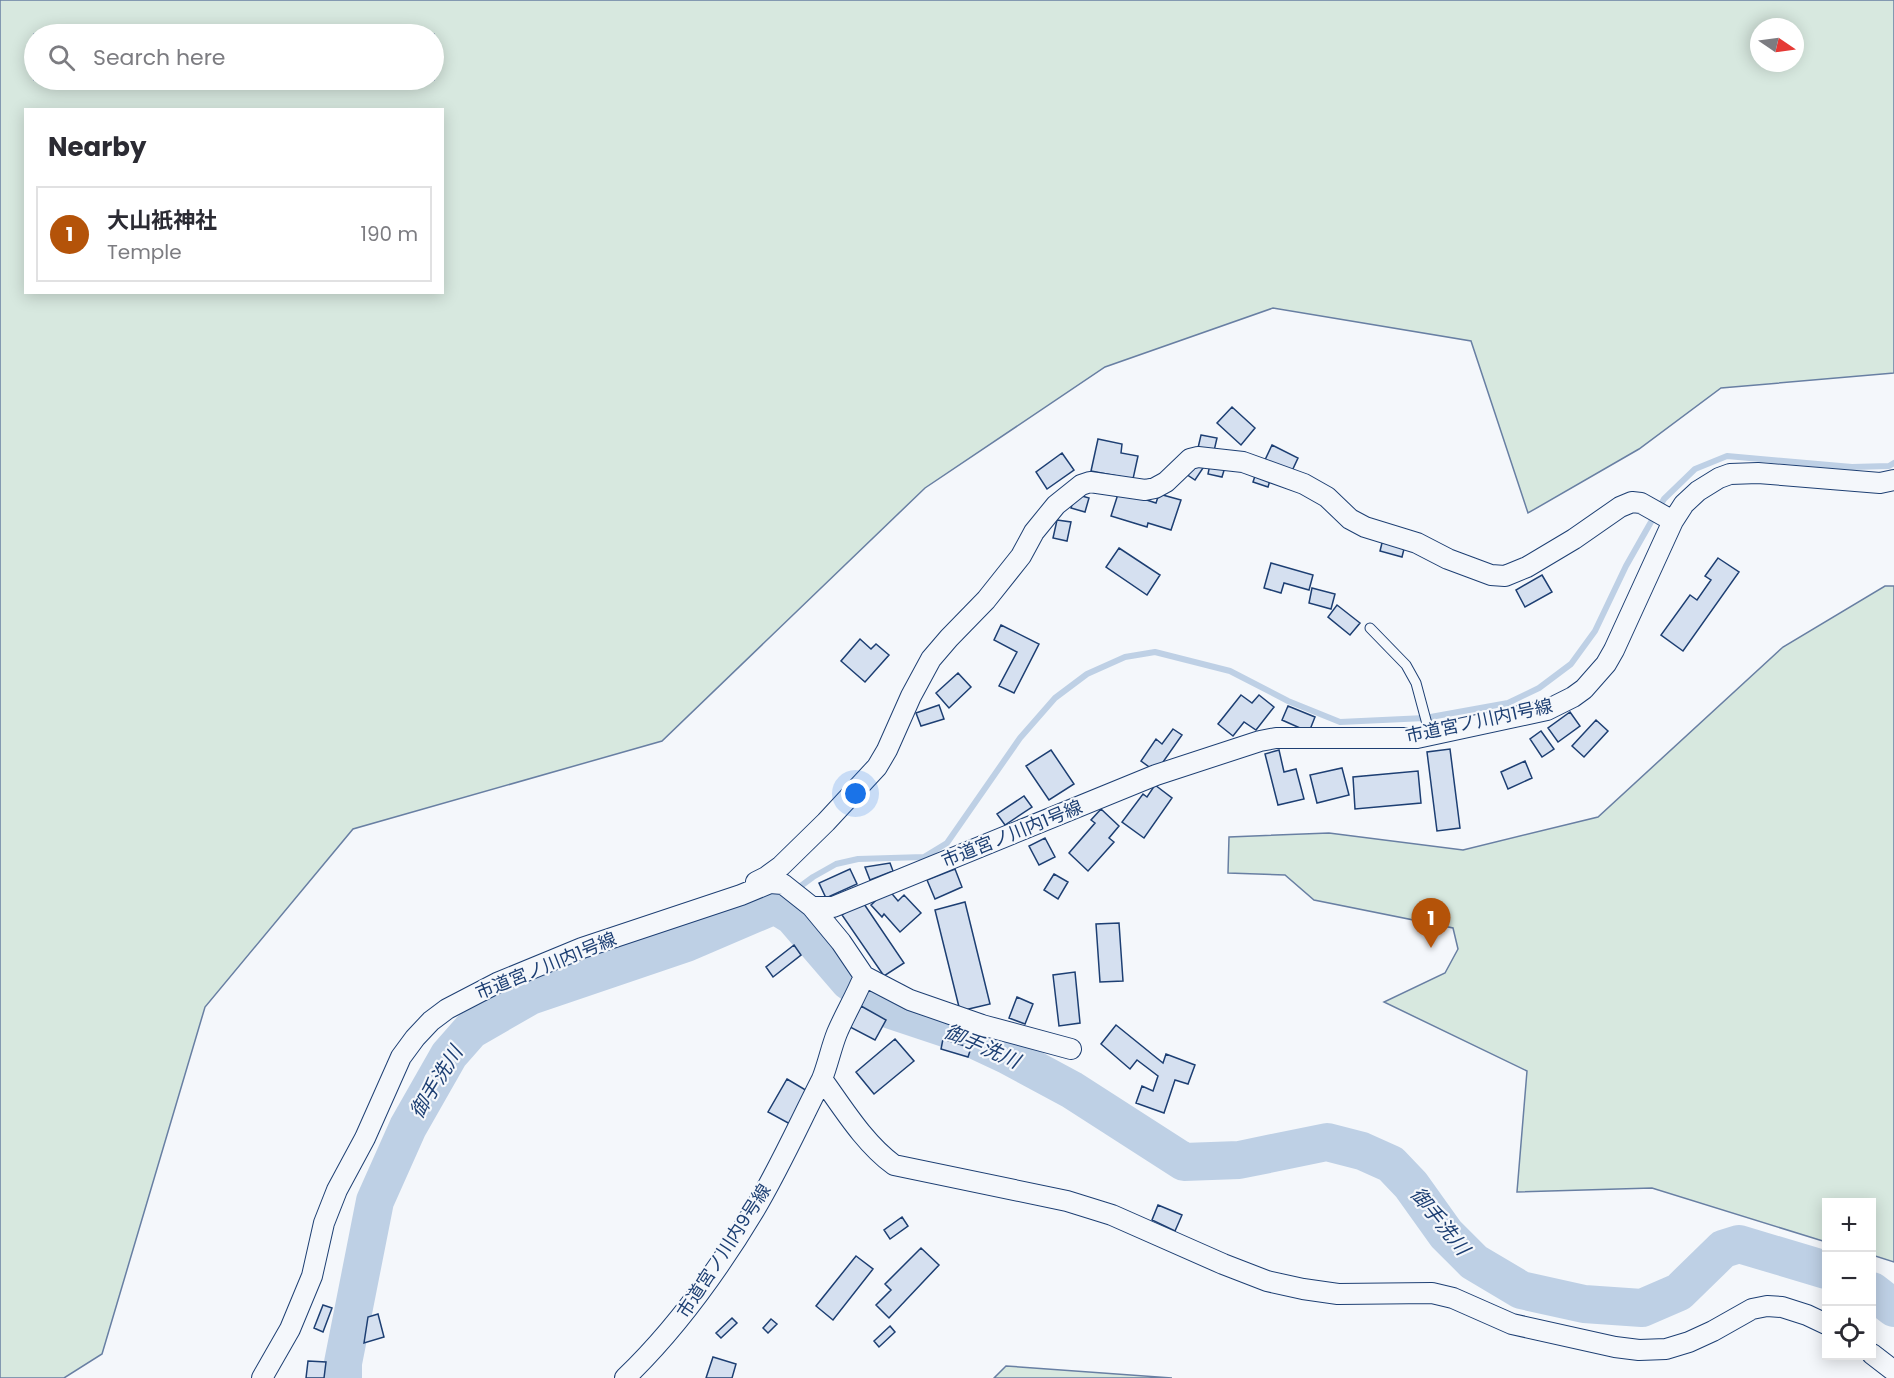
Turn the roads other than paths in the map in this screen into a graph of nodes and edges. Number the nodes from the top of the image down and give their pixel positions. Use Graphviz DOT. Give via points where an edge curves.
graph roads {
  1 [pos="1894,480"];
  2 [pos="1664,515"];
  3 [pos="1370,628"];
  4 [pos="1429,731"];
  5 [pos="720,902"];
  6 [pos="809,904"];
  7 [pos="860,984"];
  8 [pos="1071,1049"];
  9 [pos="822,1079"];
  10 [pos="1822,1322"];
  11 [pos="1876,1357"];
  12 [pos="1894,1371"];
  13 [pos="262,1378"];
  14 [pos="625,1378"];
  1 -- 2 [label="street, 市道宮ノ川内1号線" via="1880,483 1730,474"];
  2 -- 4 [label="street, 市道宮ノ川内1号線" via="1614,650 1584,688 1547,710"];
  2 -- 5 [label="street" via="1632,502 1546,557 1498,576 1365,527 1304,484 1243,462 1190,459 1166,482 1145,490 1090,482 1081,485 1056,505 986,600 931,659 887,750 866,781 774,872"];
  3 -- 4 [label="lane" via="1406,665 1416,683"];
  4 -- 6 [label="street, 市道宮ノ川内1号線" via="1398,739 1260,741 1156,775 833,907"];
  5 -- 6 [label="street, 市道宮ノ川内1号線" via="780,883"];
  5 -- 13 [label="street, 市道宮ノ川内1号線" via="582,948 497,984 431,1021 401,1057 337,1190 324,1223 312,1276 290,1329"];
  6 -- 7 [label="street" via="841,942"];
  7 -- 8 [label="street" via="982,1025"];
  7 -- 9 [label="street, 市道宮ノ川内9号線" via="835,1037"];
  9 -- 10 [label="street" via="870,1143 894,1165 1067,1201 1112,1215 1223,1264 1303,1290 1338,1294 1432,1293 1512,1324 1639,1350 1666,1349 1689,1342 1767,1306 1782,1306"];
  9 -- 14 [label="street, 市道宮ノ川内9号線" via="736,1239 677,1323"];
  11 -- 12 [label="street"];
}
